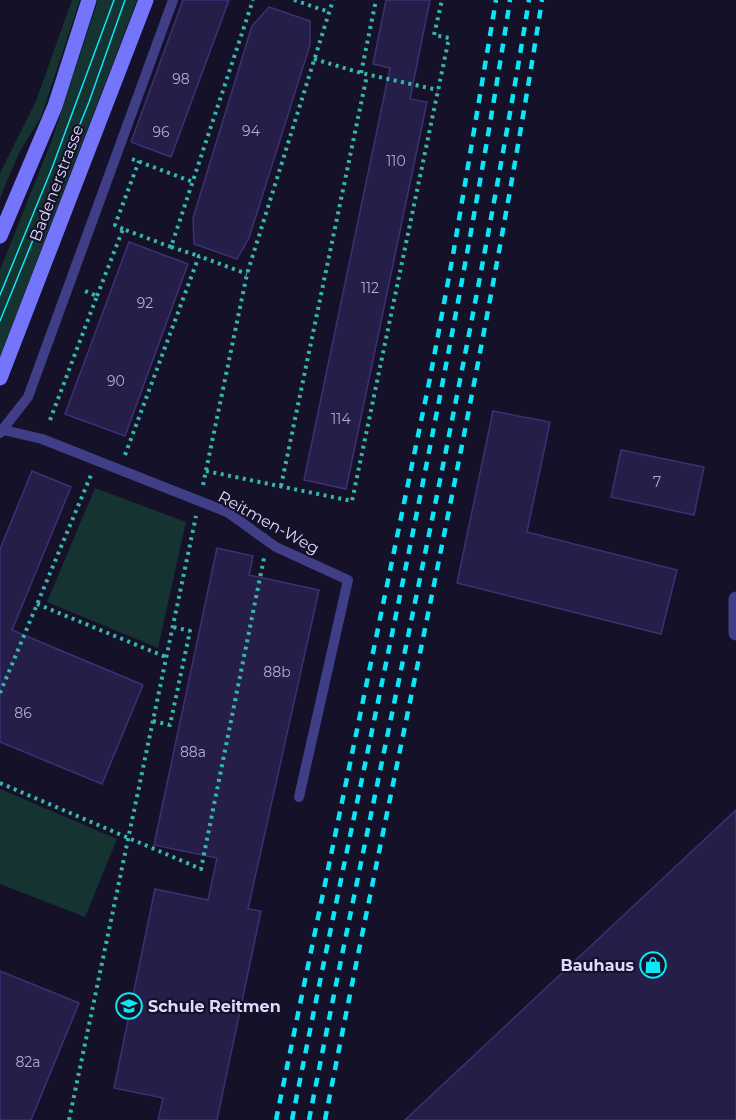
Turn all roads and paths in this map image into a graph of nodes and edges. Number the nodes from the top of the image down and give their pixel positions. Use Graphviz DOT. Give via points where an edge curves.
graph roads {
  1 [pos="89,0"];
  2 [pos="146,0"];
  3 [pos="173,0"];
  4 [pos="253,0"];
  5 [pos="294,0"];
  6 [pos="333,0"];
  7 [pos="376,0"];
  8 [pos="442,0"];
  9 [pos="329,12"];
  10 [pos="314,59"];
  11 [pos="361,74"];
  12 [pos="367,75"];
  13 [pos="438,90"];
  14 [pos="128,157"];
  15 [pos="139,161"];
  16 [pos="193,182"];
  17 [pos="123,229"];
  18 [pos="0,236"];
  19 [pos="171,247"];
  20 [pos="199,256"];
  21 [pos="247,274"];
  22 [pos="69,285"];
  23 [pos="97,296"];
  24 [pos="0,378"];
  25 [pos="50,420"];
  26 [pos="0,430"];
  27 [pos="97,461"];
  28 [pos="119,469"];
  29 [pos="206,471"];
  30 [pos="281,486"];
  31 [pos="199,501"];
  32 [pos="268,541"];
  33 [pos="736,599"];
  34 [pos="37,604"];
  35 [pos="173,627"];
  36 [pos="736,633"];
  37 [pos="166,657"];
  38 [pos="0,693"];
  39 [pos="153,722"];
  40 [pos="0,783"];
  41 [pos="299,797"];
  42 [pos="128,837"];
  43 [pos="69,1120"];
  1 -- 18 [label="main road, Badenerstrasse" via="55,106"];
  2 -- 24 [label="main road, Badenerstrasse"];
  3 -- 22 [label="lane"];
  4 -- 16 [label="path"];
  5 -- 9 [label="path"];
  6 -- 9 [label="path"];
  7 -- 11 [label="path"];
  8 -- 13 [label="path" via="434,35 449,39"];
  9 -- 10 [label="path"];
  10 -- 11 [label="path"];
  10 -- 21 [label="path"];
  11 -- 12 [label="path"];
  12 -- 13 [label="path"];
  12 -- 30 [label="path"];
  13 -- 30 [label="path" via="352,501"];
  14 -- 15 [label="path"];
  15 -- 16 [label="path"];
  15 -- 17 [label="path" via="115,225"];
  16 -- 19 [label="path"];
  17 -- 19 [label="path"];
  17 -- 23 [label="path"];
  19 -- 20 [label="path"];
  20 -- 21 [label="path"];
  20 -- 28 [label="path"];
  21 -- 29 [label="path"];
  22 -- 23 [label="path"];
  22 -- 26 [label="lane" via="28,397"];
  23 -- 25 [label="path"];
  26 -- 27 [label="lane, Reitmen-Weg" via="42,439"];
  27 -- 28 [label="lane, Reitmen-Weg"];
  27 -- 34 [label="path"];
  28 -- 31 [label="lane, Reitmen-Weg"];
  29 -- 30 [label="path"];
  29 -- 31 [label="path"];
  31 -- 32 [label="lane, Reitmen-Weg" via="227,512"];
  31 -- 35 [label="path"];
  32 -- 41 [label="lane, Reitmen-Weg" via="348,580"];
  32 -- 42 [label="path" via="201,869"];
  33 -- 36 [label="street"];
  34 -- 37 [label="path"];
  34 -- 38 [label="path"];
  35 -- 37 [label="path"];
  35 -- 39 [label="path" via="190,631 180,680 170,725"];
  37 -- 39 [label="path"];
  39 -- 42 [label="path"];
  40 -- 42 [label="path"];
  42 -- 43 [label="path"];
}
